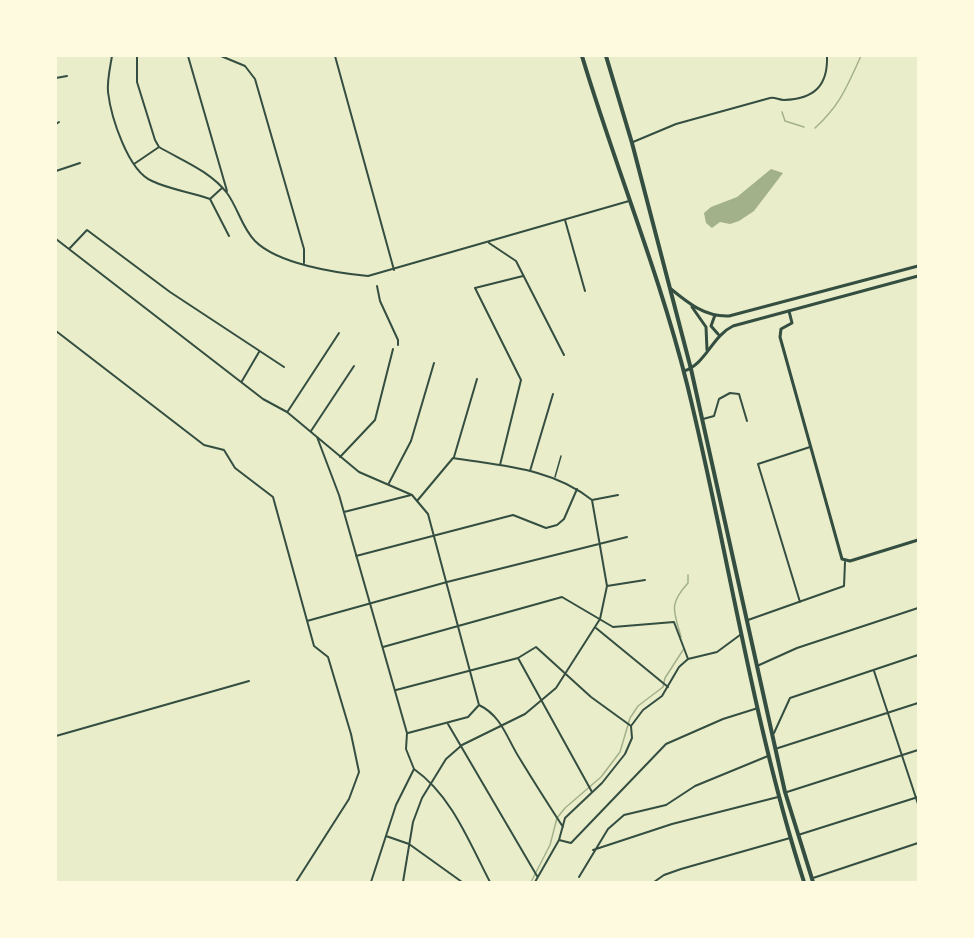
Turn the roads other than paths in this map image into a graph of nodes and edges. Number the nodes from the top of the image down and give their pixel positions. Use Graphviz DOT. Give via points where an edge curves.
graph roads {
  1 [pos="112,56"];
  2 [pos="137,56"];
  3 [pos="188,56"];
  4 [pos="221,56"];
  5 [pos="335,56"];
  6 [pos="582,56"];
  7 [pos="606,56"];
  8 [pos="827,56"];
  9 [pos="67,76"];
  10 [pos="56,78"];
  11 [pos="632,143"];
  12 [pos="159,147"];
  13 [pos="80,163"];
  14 [pos="134,164"];
  15 [pos="56,171"];
  16 [pos="222,188"];
  17 [pos="228,194"];
  18 [pos="210,200"];
  19 [pos="628,201"];
  20 [pos="565,220"];
  21 [pos="229,236"];
  22 [pos="56,239"];
  23 [pos="489,243"];
  24 [pos="69,249"];
  25 [pos="304,263"];
  26 [pos="918,266"];
  27 [pos="394,270"];
  28 [pos="523,276"];
  29 [pos="918,276"];
  30 [pos="857,283"];
  31 [pos="377,286"];
  32 [pos="668,287"];
  33 [pos="843,287"];
  34 [pos="585,291"];
  35 [pos="860,292"];
  36 [pos="845,296"];
  37 [pos="691,305"];
  38 [pos="789,311"];
  39 [pos="715,315"];
  40 [pos="56,331"];
  41 [pos="339,333"];
  42 [pos="719,334"];
  43 [pos="398,345"];
  44 [pos="393,349"];
  45 [pos="260,351"];
  46 [pos="707,351"];
  47 [pos="564,355"];
  48 [pos="434,363"];
  49 [pos="354,366"];
  50 [pos="284,367"];
  51 [pos="691,369"];
  52 [pos="684,371"];
  53 [pos="477,379"];
  54 [pos="242,381"];
  55 [pos="553,394"];
  56 [pos="287,412"];
  57 [pos="703,419"];
  58 [pos="747,421"];
  59 [pos="311,431"];
  60 [pos="316,435"];
  61 [pos="811,447"];
  62 [pos="561,456"];
  63 [pos="340,457"];
  64 [pos="453,458"];
  65 [pos="500,465"];
  66 [pos="530,471"];
  67 [pos="555,477"];
  68 [pos="389,483"];
  69 [pos="577,489"];
  70 [pos="412,495"];
  71 [pos="618,495"];
  72 [pos="592,500"];
  73 [pos="417,501"];
  74 [pos="344,512"];
  75 [pos="434,534"];
  76 [pos="627,537"];
  77 [pos="918,540"];
  78 [pos="598,543"];
  79 [pos="356,556"];
  80 [pos="844,562"];
  81 [pos="645,580"];
  82 [pos="447,582"];
  83 [pos="607,586"];
  84 [pos="800,602"];
  85 [pos="369,603"];
  86 [pos="918,608"];
  87 [pos="600,619"];
  88 [pos="747,620"];
  89 [pos="307,621"];
  90 [pos="458,626"];
  91 [pos="596,628"];
  92 [pos="742,633"];
  93 [pos="382,647"];
  94 [pos="918,655"];
  95 [pos="518,658"];
  96 [pos="688,659"];
  97 [pos="757,666"];
  98 [pos="469,670"];
  99 [pos="873,671"];
  100 [pos="567,674"];
  101 [pos="249,681"];
  102 [pos="668,687"];
  103 [pos="396,690"];
  104 [pos="541,701"];
  105 [pos="56,702"];
  106 [pos="918,703"];
  107 [pos="479,705"];
  108 [pos="758,708"];
  109 [pos="889,713"];
  110 [pos="448,724"];
  111 [pos="631,726"];
  112 [pos="503,727"];
  113 [pos="407,733"];
  114 [pos="56,735"];
  115 [pos="772,735"];
  116 [pos="462,745"];
  117 [pos="775,748"];
  118 [pos="918,750"];
  119 [pos="768,756"];
  120 [pos="903,756"];
  121 [pos="414,769"];
  122 [pos="431,781"];
  123 [pos="592,792"];
  124 [pos="785,792"];
  125 [pos="778,797"];
  126 [pos="917,797"];
  127 [pos="918,804"];
  128 [pos="563,828"];
  129 [pos="798,835"];
  130 [pos="386,836"];
  131 [pos="790,838"];
  132 [pos="559,840"];
  133 [pos="918,843"];
  134 [pos="409,844"];
  135 [pos="593,850"];
  136 [pos="537,876"];
  137 [pos="579,877"];
  138 [pos="813,880"];
  139 [pos="296,882"];
  140 [pos="371,882"];
  141 [pos="403,882"];
  142 [pos="462,882"];
  143 [pos="490,882"];
  144 [pos="536,882"];
  145 [pos="654,882"];
  146 [pos="803,882"];
  1 -- 14 [label="street" via="108,91 124,147"];
  2 -- 12 [label="street" via="137,82"];
  3 -- 17 [label="street"];
  4 -- 25 [label="street" via="245,66 255,79 304,249"];
  5 -- 27 [label="street"];
  6 -- 19 [label="highway"];
  7 -- 11 [label="highway"];
  8 -- 11 [label="street" via="825,80 812,92 785,100 770,98 686,121"];
  9 -- 10 [label="street"];
  11 -- 32 [label="highway"];
  12 -- 14 [label="street"];
  12 -- 16 [label="street" via="207,172"];
  13 -- 15 [label="street"];
  14 -- 18 [label="street" via="151,181"];
  16 -- 17 [label="street"];
  16 -- 18 [label="street"];
  17 -- 25 [label="street" via="253,240 286,259"];
  18 -- 21 [label="street"];
  19 -- 20 [label="street"];
  19 -- 52 [label="highway"];
  20 -- 23 [label="street"];
  20 -- 34 [label="street"];
  22 -- 24 [label="street"];
  23 -- 27 [label="street"];
  23 -- 28 [label="street" via="516,261"];
  24 -- 45 [label="street" via="87,230 170,292"];
  24 -- 54 [label="street"];
  25 -- 27 [label="street" via="368,276"];
  26 -- 30 [label="main road"];
  28 -- 47 [label="street"];
  28 -- 65 [label="street" via="475,288 521,380"];
  29 -- 35 [label="main road"];
  30 -- 33 [label="main road"];
  30 -- 35 [label="main road" via="855,288"];
  31 -- 43 [label="street"];
  32 -- 37 [label="main road"];
  32 -- 51 [label="highway"];
  33 -- 36 [label="main road" via="848,291"];
  33 -- 39 [label="main road" via="739,315"];
  35 -- 36 [label="main road"];
  36 -- 38 [label="main road"];
  37 -- 39 [label="main road"];
  37 -- 46 [label="main road" via="706,327"];
  38 -- 42 [label="main road" via="733,326"];
  38 -- 61 [label="main road" via="792,323 781,329 780,337"];
  39 -- 42 [label="main road" via="711,326"];
  40 -- 89 [label="street" via="204,445 224,450 235,468 273,497"];
  41 -- 56 [label="street"];
  42 -- 46 [label="main road"];
  44 -- 63 [label="street" via="375,420"];
  45 -- 50 [label="street"];
  45 -- 54 [label="street"];
  46 -- 51 [label="main road"];
  48 -- 68 [label="street" via="411,441"];
  49 -- 59 [label="street"];
  51 -- 52 [label="main road"];
  51 -- 57 [label="highway"];
  52 -- 92 [label="highway"];
  53 -- 64 [label="street"];
  54 -- 56 [label="street"];
  55 -- 66 [label="street"];
  56 -- 59 [label="street"];
  57 -- 58 [label="street" via="714,416 716,403 723,395 739,394"];
  57 -- 88 [label="highway"];
  59 -- 60 [label="street"];
  60 -- 63 [label="street"];
  60 -- 74 [label="street"];
  61 -- 80 [label="main road"];
  61 -- 84 [label="street" via="758,464"];
  62 -- 67 [label="lane"];
  63 -- 68 [label="street" via="359,472"];
  64 -- 65 [label="street"];
  64 -- 73 [label="street"];
  65 -- 66 [label="street"];
  66 -- 67 [label="street"];
  67 -- 69 [label="street"];
  68 -- 70 [label="street"];
  69 -- 72 [label="street"];
  69 -- 75 [label="street" via="564,519 557,525 546,528 513,514"];
  70 -- 73 [label="street"];
  70 -- 74 [label="street"];
  71 -- 72 [label="street"];
  72 -- 78 [label="street"];
  73 -- 75 [label="street" via="428,514"];
  74 -- 79 [label="street"];
  75 -- 79 [label="street"];
  75 -- 82 [label="street"];
  76 -- 78 [label="street"];
  77 -- 80 [label="main road"];
  78 -- 82 [label="street"];
  78 -- 83 [label="street"];
  79 -- 85 [label="street"];
  80 -- 84 [label="street" via="844,586"];
  81 -- 83 [label="street"];
  82 -- 85 [label="street"];
  82 -- 90 [label="street"];
  83 -- 87 [label="street"];
  84 -- 88 [label="street"];
  85 -- 89 [label="street"];
  85 -- 93 [label="street"];
  86 -- 97 [label="street" via="797,648"];
  87 -- 90 [label="street" via="562,597"];
  87 -- 91 [label="street"];
  87 -- 96 [label="street" via="613,627 674,622"];
  88 -- 97 [label="highway"];
  89 -- 139 [label="street" via="314,646 328,657 359,772 349,799"];
  90 -- 93 [label="street"];
  90 -- 98 [label="street"];
  91 -- 100 [label="street"];
  91 -- 102 [label="street"];
  92 -- 96 [label="street" via="717,652"];
  92 -- 108 [label="highway"];
  93 -- 103 [label="street"];
  94 -- 99 [label="street"];
  95 -- 98 [label="street"];
  95 -- 100 [label="street" via="536,647"];
  95 -- 104 [label="street"];
  96 -- 102 [label="street"];
  97 -- 115 [label="highway"];
  98 -- 103 [label="street"];
  98 -- 107 [label="street"];
  99 -- 109 [label="street"];
  99 -- 115 [label="street" via="790,698"];
  100 -- 104 [label="street"];
  100 -- 111 [label="street"];
  101 -- 114 [label="street"];
  102 -- 111 [label="street"];
  103 -- 113 [label="street"];
  104 -- 112 [label="street"];
  104 -- 123 [label="street"];
  105 -- 114 [label="street"];
  106 -- 109 [label="street"];
  107 -- 110 [label="street" via="468,717"];
  107 -- 112 [label="street" via="490,710"];
  108 -- 119 [label="highway"];
  108 -- 132 [label="street" via="666,744 571,843"];
  109 -- 117 [label="street"];
  109 -- 120 [label="street"];
  110 -- 113 [label="street"];
  110 -- 116 [label="street"];
  111 -- 123 [label="street" via="632,738 625,754"];
  112 -- 116 [label="street"];
  112 -- 128 [label="street"];
  113 -- 121 [label="street" via="406,749"];
  115 -- 117 [label="highway"];
  116 -- 122 [label="street"];
  116 -- 136 [label="street"];
  117 -- 124 [label="highway"];
  118 -- 120 [label="street"];
  119 -- 125 [label="highway"];
  119 -- 135 [label="street" via="695,786 666,805 624,815"];
  120 -- 124 [label="street"];
  120 -- 126 [label="street"];
  121 -- 122 [label="street"];
  121 -- 130 [label="street"];
  122 -- 134 [label="street" via="413,822"];
  122 -- 143 [label="street" via="445,798"];
  123 -- 128 [label="street" via="565,818"];
  124 -- 129 [label="highway"];
  125 -- 131 [label="highway"];
  125 -- 135 [label="street" via="672,824"];
  126 -- 127 [label="street"];
  126 -- 129 [label="street"];
  128 -- 132 [label="street"];
  129 -- 138 [label="highway"];
  130 -- 134 [label="street"];
  130 -- 140 [label="street"];
  131 -- 145 [label="street" via="681,869"];
  131 -- 146 [label="highway"];
  132 -- 136 [label="street"];
  133 -- 138 [label="street"];
  134 -- 141 [label="street"];
  134 -- 142 [label="street"];
  135 -- 137 [label="street"];
  136 -- 144 [label="street"];
}
